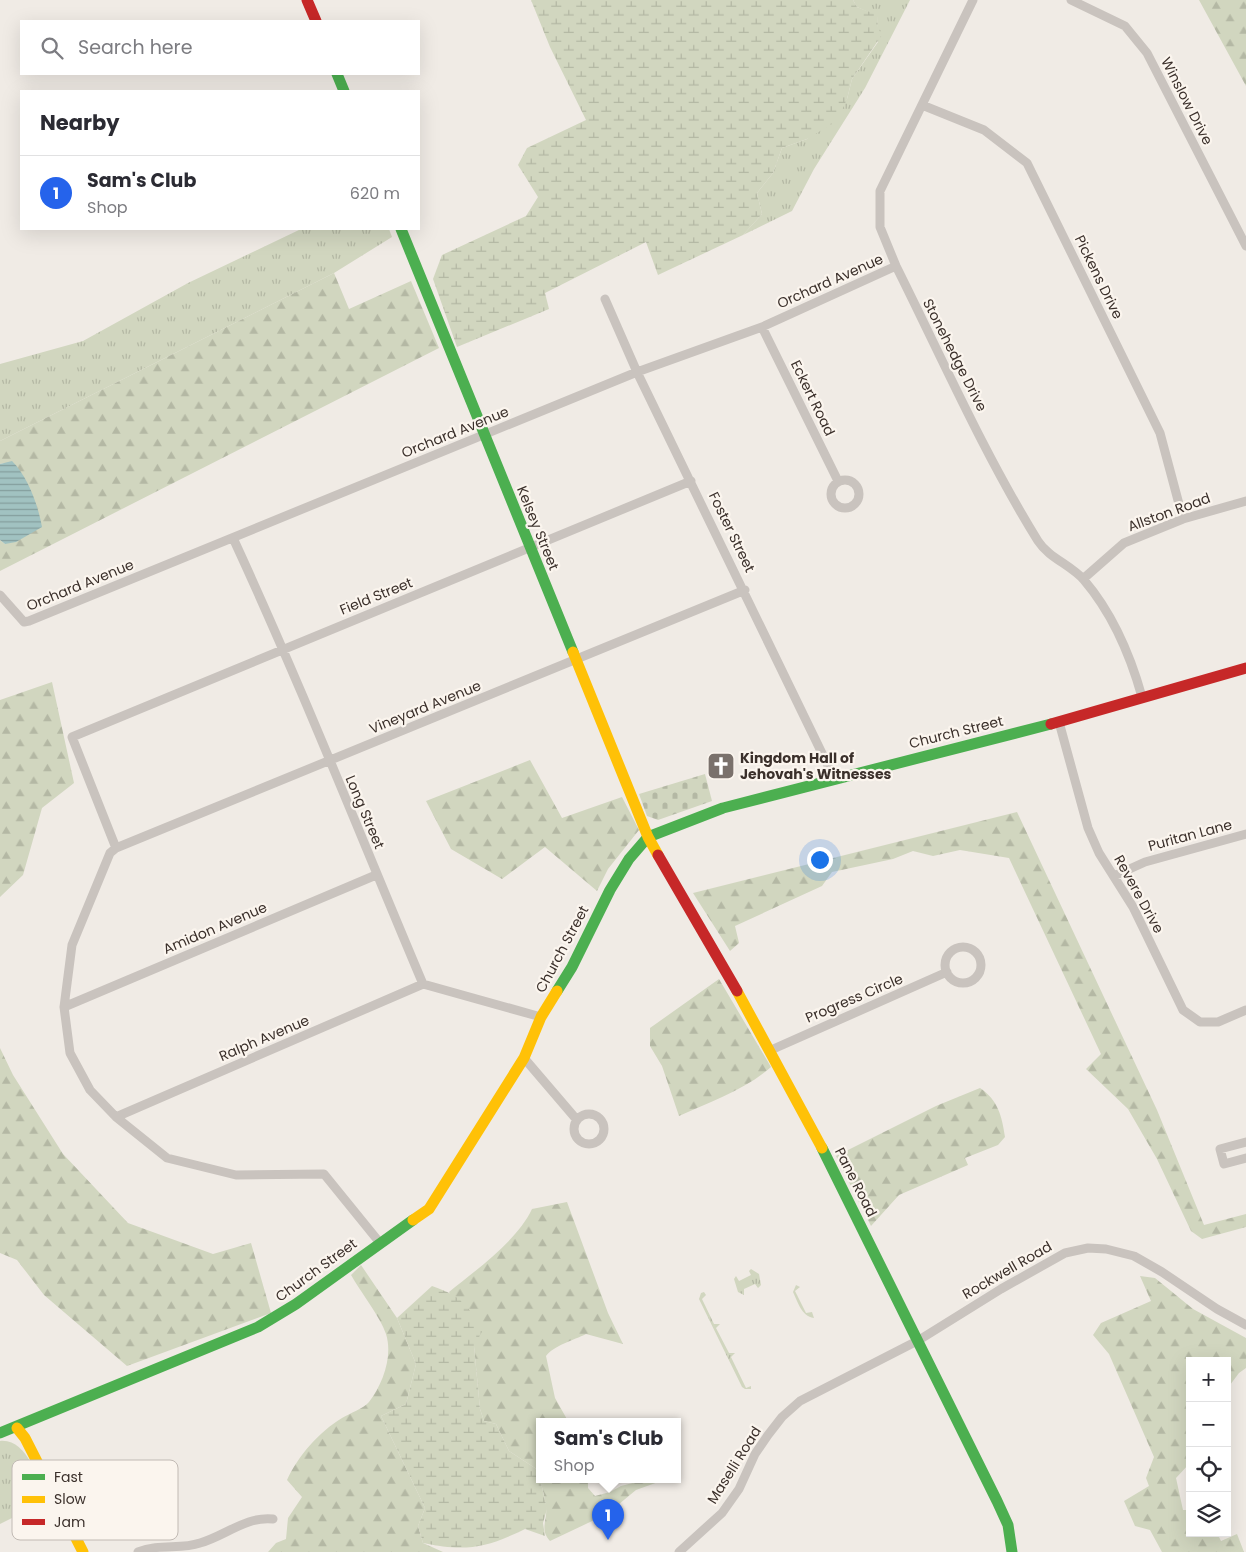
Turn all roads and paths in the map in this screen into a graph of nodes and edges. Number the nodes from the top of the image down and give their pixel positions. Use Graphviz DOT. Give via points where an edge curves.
graph roads {
  1 [pos="307,0"];
  2 [pos="973,0"];
  3 [pos="1071,0"];
  4 [pos="316,20"];
  5 [pos="337,75"];
  6 [pos="344,90"];
  7 [pos="922,105"];
  8 [pos="400,230"];
  9 [pos="1245,241"];
  10 [pos="896,266"];
  11 [pos="605,298"];
  12 [pos="762,327"];
  13 [pos="638,372"];
  14 [pos="485,434"];
  15 [pos="691,481"];
  16 [pos="838,482"];
  17 [pos="1246,501"];
  18 [pos="1183,519"];
  19 [pos="233,538"];
  20 [pos="530,547"];
  21 [pos="1083,579"];
  22 [pos="745,590"];
  23 [pos="0,595"];
  24 [pos="284,648"];
  25 [pos="575,660"];
  26 [pos="1246,668"];
  27 [pos="1142,697"];
  28 [pos="1059,722"];
  29 [pos="328,761"];
  30 [pos="834,778"];
  31 [pos="1246,834"];
  32 [pos="648,837"];
  33 [pos="116,848"];
  34 [pos="376,875"];
  35 [pos="1114,876"];
  36 [pos="947,972"];
  37 [pos="423,984"];
  38 [pos="64,1007"];
  39 [pos="1246,1010"];
  40 [pos="541,1017"];
  41 [pos="771,1050"];
  42 [pos="524,1058"];
  43 [pos="116,1117"];
  44 [pos="577,1120"];
  45 [pos="1246,1142"];
  46 [pos="1246,1158"];
  47 [pos="380,1243"];
  48 [pos="1246,1325"];
  49 [pos="918,1340"];
  50 [pos="17,1428"];
  51 [pos="0,1433"];
  52 [pos="36,1460"];
  53 [pos="274,1519"];
  54 [pos="77,1540"];
  55 [pos="83,1552"];
  56 [pos="138,1552"];
  57 [pos="679,1552"];
  58 [pos="1012,1552"];
  1 -- 4 [label="street"];
  2 -- 7 [label="street, Stonehedge Drive"];
  3 -- 9 [label="street, Winslow Drive" via="1124,26 1147,52"];
  5 -- 6 [label="street"];
  7 -- 10 [label="street, Stonehedge Drive" via="880,191 880,227"];
  7 -- 18 [label="street, Pickens Drive" via="984,130 1027,163 1160,434"];
  8 -- 14 [label="street, Kelsey Street"];
  10 -- 12 [label="street, Orchard Avenue"];
  10 -- 21 [label="street, Stonehedge Drive" via="1014,503 1042,548"];
  11 -- 13 [label="street, Foster Street"];
  12 -- 13 [label="street, Orchard Avenue"];
  12 -- 16 [label="street, Eckert Road"];
  13 -- 14 [label="street, Orchard Avenue"];
  13 -- 15 [label="street, Foster Street"];
  14 -- 19 [label="street, Orchard Avenue"];
  14 -- 20 [label="street, Kelsey Street"];
  15 -- 20 [label="street, Field Street"];
  15 -- 22 [label="street, Foster Street"];
  17 -- 18 [label="street, Allston Road"];
  18 -- 21 [label="street, Allston Road" via="1124,543"];
  19 -- 23 [label="street, Orchard Avenue" via="24,622"];
  19 -- 24 [label="street, Long Street"];
  20 -- 24 [label="street, Field Street"];
  20 -- 25 [label="street, Kelsey Street"];
  21 -- 27 [label="street, Stonehedge Drive" via="1115,624"];
  22 -- 25 [label="street, Vineyard Avenue"];
  22 -- 30 [label="street, Foster Street"];
  24 -- 29 [label="street, Long Street"];
  24 -- 33 [label="street, Field Street" via="72,737"];
  25 -- 29 [label="street, Vineyard Avenue"];
  25 -- 32 [label="street, Kelsey Street"];
  26 -- 27 [label="street, Church Street"];
  27 -- 28 [label="street, Church Street"];
  28 -- 30 [label="street, Church Street"];
  28 -- 35 [label="street, Revere Drive" via="1088,828"];
  29 -- 33 [label="street, Vineyard Avenue"];
  29 -- 34 [label="street, Long Street"];
  30 -- 32 [label="street, Church Street" via="694,817"];
  31 -- 35 [label="street, Puritan Lane" via="1145,862"];
  32 -- 40 [label="street, Church Street" via="628,859 572,967"];
  32 -- 41 [label="street, Pane Road"];
  33 -- 38 [label="street" via="110,853 72,945"];
  34 -- 37 [label="street, Long Street"];
  34 -- 38 [label="street, Amidon Avenue"];
  35 -- 39 [label="street, Revere Drive" via="1133,907 1183,1010 1200,1022 1218,1022"];
  36 -- 36 [label="street" via="955,980 970,981 980,969 978,955 967,947 956,948 947,957"];
  36 -- 41 [label="street, Progress Circle"];
  37 -- 40 [label="street"];
  37 -- 43 [label="street, Ralph Avenue"];
  38 -- 43 [label="street" via="70,1053 90,1090"];
  40 -- 42 [label="street, Church Street"];
  41 -- 49 [label="street, Pane Road" via="853,1206"];
  42 -- 44 [label="street"];
  42 -- 47 [label="street, Church Street" via="428,1209"];
  43 -- 47 [label="street" via="167,1158 236,1175 324,1174"];
  45 -- 46 [label="street" via="1220,1149 1224,1164"];
  47 -- 50 [label="street, Church Street" via="296,1304 258,1327"];
  48 -- 49 [label="street, Rockwell Road" via="1134,1256 1088,1248 1044,1264"];
  49 -- 57 [label="street, Maselli Road" via="791,1408 755,1454 739,1489 722,1513"];
  49 -- 58 [label="street, Pane Road" via="1001,1509 1008,1525"];
  50 -- 51 [label="street, Church Street"];
  50 -- 52 [label="street"];
  53 -- 56 [label="street" via="251,1521 200,1544 161,1546"];
  54 -- 55 [label="street"];
}
